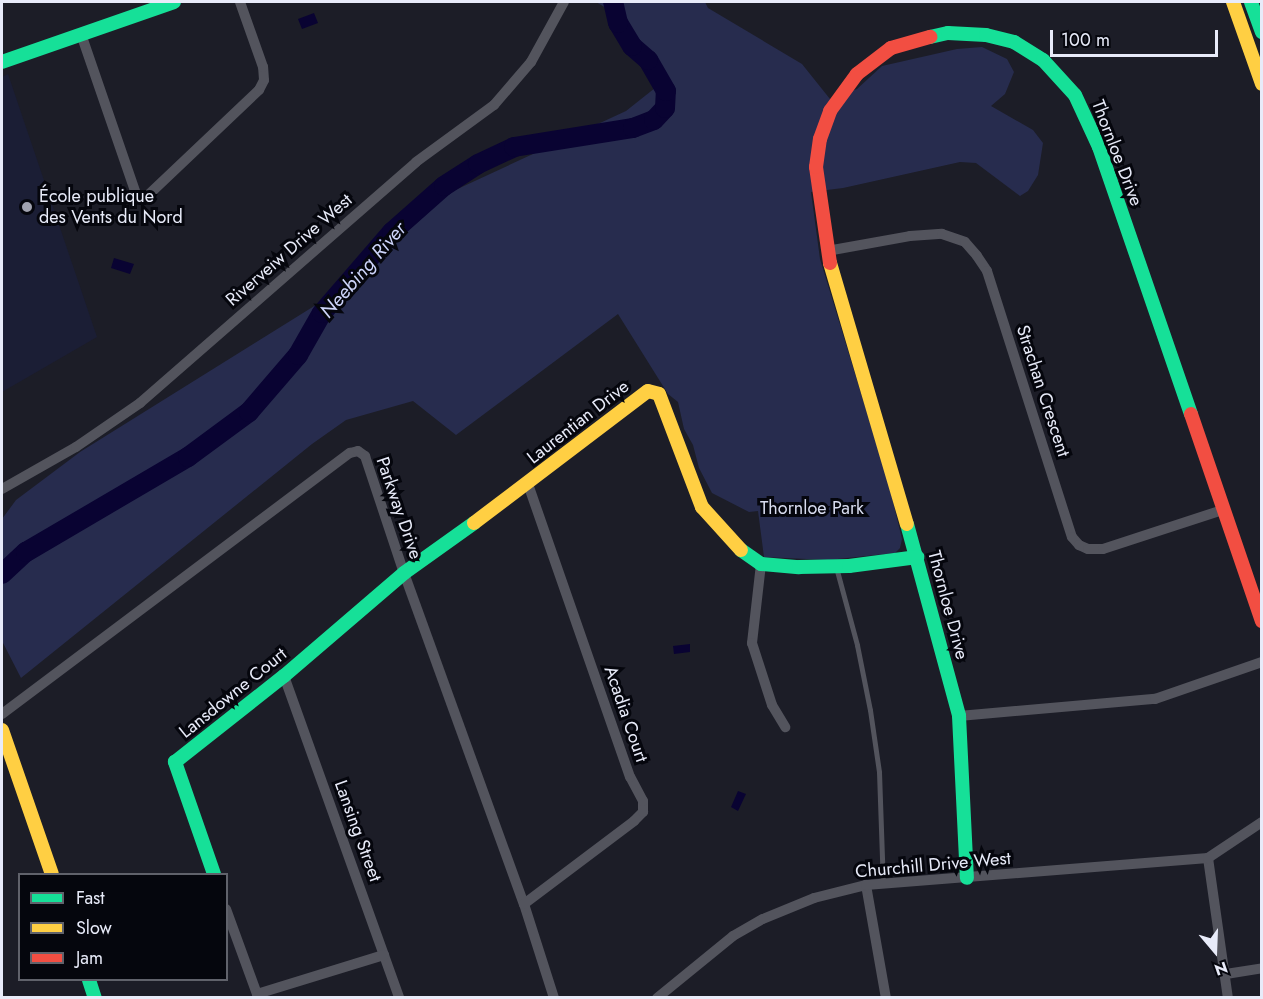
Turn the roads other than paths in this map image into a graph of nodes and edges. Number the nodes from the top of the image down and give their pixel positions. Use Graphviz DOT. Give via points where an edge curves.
graph roads {
  1 [pos="174,2"];
  2 [pos="240,2"];
  3 [pos="564,2"];
  4 [pos="1233,2"];
  5 [pos="1251,2"];
  6 [pos="1262,32"];
  7 [pos="81,34"];
  8 [pos="2,62"];
  9 [pos="1262,84"];
  10 [pos="827,251"];
  11 [pos="528,484"];
  12 [pos="2,489"];
  13 [pos="1222,510"];
  14 [pos="917,557"];
  15 [pos="761,564"];
  16 [pos="836,566"];
  17 [pos="404,573"];
  18 [pos="1262,621"];
  19 [pos="1262,662"];
  20 [pos="284,676"];
  21 [pos="2,714"];
  22 [pos="959,716"];
  23 [pos="785,727"];
  24 [pos="2,730"];
  25 [pos="1262,822"];
  26 [pos="1208,858"];
  27 [pos="52,873"];
  28 [pos="214,873"];
  29 [pos="967,878"];
  30 [pos="883,884"];
  31 [pos="866,885"];
  32 [pos="524,904"];
  33 [pos="228,914"];
  34 [pos="384,955"];
  35 [pos="1262,968"];
  36 [pos="1226,974"];
  37 [pos="89,981"];
  38 [pos="95,998"];
  39 [pos="399,998"];
  40 [pos="554,998"];
  41 [pos="657,998"];
  42 [pos="886,998"];
  43 [pos="1228,998"];
  1 -- 7 [label="main road"];
  2 -- 7 [label="street" via="264,80 259,90 143,200 136,194"];
  3 -- 12 [label="street, Riverveiw Drive West" via="531,62 494,105 408,169 140,403 76,447"];
  4 -- 9 [label="main road"];
  5 -- 6 [label="main road"];
  7 -- 8 [label="main road"];
  10 -- 13 [label="street, Strachan Crescent" via="907,236 942,234 965,242 987,270 1072,537 1079,545 1102,549"];
  10 -- 13 [label="main road, Thornloe Drive" via="816,167 820,139 830,111 857,74 902,43 948,33 986,34 1032,52 1075,95 1092,129"];
  10 -- 14 [label="main road, Thornloe Drive"];
  11 -- 15 [label="main road, Laurentian Drive" via="639,396 654,392 659,394 702,507 719,530"];
  11 -- 17 [label="main road, Laurentian Drive"];
  11 -- 32 [label="street, Acadia Court" via="630,777 644,801 643,812 634,821"];
  13 -- 18 [label="main road, Thornloe Drive"];
  14 -- 16 [label="main road"];
  14 -- 22 [label="main road, Thornloe Drive"];
  15 -- 16 [label="main road"];
  15 -- 23 [label="street" via="752,643 772,705"];
  16 -- 30 [label="lane" via="870,710 879,772"];
  17 -- 20 [label="main road, Lansdowne Court"];
  17 -- 21 [label="street, Parkway Drive" via="365,456 358,451 350,453"];
  17 -- 32 [label="street, Parkway Drive"];
  19 -- 22 [label="street" via="1155,699"];
  20 -- 28 [label="main road, Lansdowne Court" via="175,762"];
  20 -- 34 [label="street, Lansing Street"];
  22 -- 29 [label="main road, Thornloe Drive"];
  24 -- 27 [label="main road"];
  25 -- 26 [label="street"];
  26 -- 29 [label="street, Churchill Drive West"];
  26 -- 36 [label="street"];
  29 -- 30 [label="street, Churchill Drive West"];
  30 -- 31 [label="street, Churchill Drive West"];
  31 -- 41 [label="street, Churchill Drive West" via="814,898 763,919 713,950"];
  31 -- 42 [label="street"];
  32 -- 40 [label="street, Parkway Drive"];
  33 -- 34 [label="street" via="257,994"];
  34 -- 39 [label="street, Lansing Street"];
  35 -- 36 [label="street"];
  36 -- 43 [label="street"];
  37 -- 38 [label="main road"];
}
